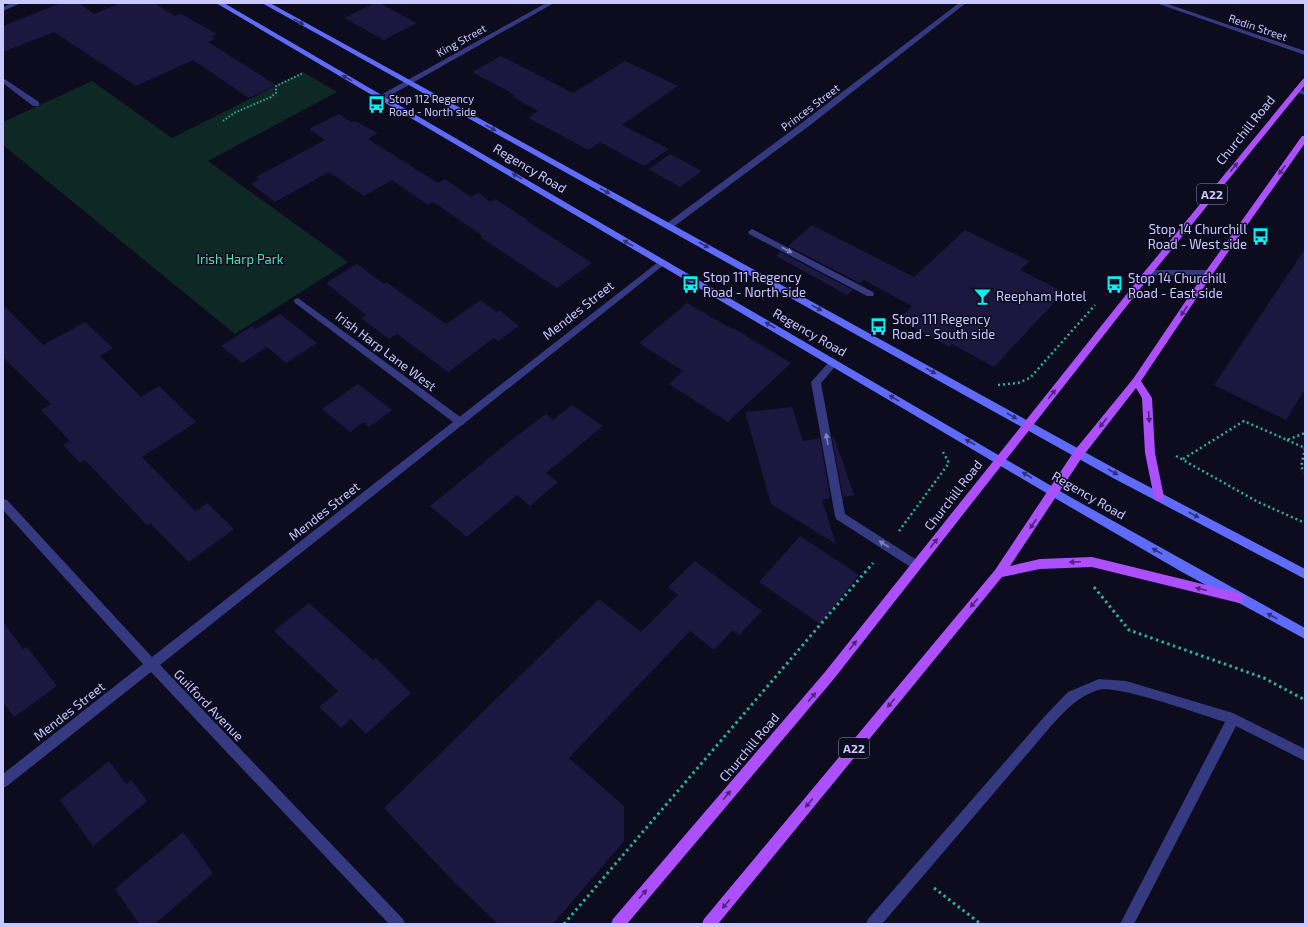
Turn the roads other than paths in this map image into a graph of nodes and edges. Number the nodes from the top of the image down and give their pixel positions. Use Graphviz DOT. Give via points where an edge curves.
graph roads {
  1 [pos="18,3"];
  2 [pos="219,3"];
  3 [pos="265,3"];
  4 [pos="552,3"];
  5 [pos="963,3"];
  6 [pos="1159,3"];
  7 [pos="3,9"];
  8 [pos="1305,53"];
  9 [pos="3,80"];
  10 [pos="1305,80"];
  11 [pos="408,82"];
  12 [pos="1297,90"];
  13 [pos="1305,93"];
  14 [pos="381,97"];
  15 [pos="36,104"];
  16 [pos="1305,138"];
  17 [pos="669,226"];
  18 [pos="752,232"];
  19 [pos="662,262"];
  20 [pos="1148,273"];
  21 [pos="1209,273"];
  22 [pos="870,294"];
  23 [pos="298,301"];
  24 [pos="834,362"];
  25 [pos="1136,381"];
  26 [pos="460,422"];
  27 [pos="1028,425"];
  28 [pos="1079,453"];
  29 [pos="1000,459"];
  30 [pos="1054,491"];
  31 [pos="1159,497"];
  32 [pos="3,503"];
  33 [pos="916,566"];
  34 [pos="999,573"];
  35 [pos="1305,574"];
  36 [pos="1239,598"];
  37 [pos="1305,634"];
  38 [pos="152,664"];
  39 [pos="1233,719"];
  40 [pos="1305,755"];
  41 [pos="3,782"];
  42 [pos="398,924"];
  43 [pos="618,924"];
  44 [pos="709,924"];
  45 [pos="873,924"];
  46 [pos="1127,924"];
  1 -- 7 [label="street"];
  14 -- 2 [label="main road, Regency Road, one-way"];
  3 -- 11 [label="main road, Regency Road, one-way"];
  4 -- 11 [label="street, King Street"];
  5 -- 17 [label="street, Princes Street"];
  6 -- 8 [label="street, Redin Street"];
  9 -- 15 [label="street"];
  10 -- 12 [label="main road, Churchill Road / A22"];
  11 -- 14 [label="street, King Street"];
  11 -- 17 [label="main road, Regency Road, one-way"];
  12 -- 13 [label="street"];
  20 -- 12 [label="main road, Churchill Road / A22, one-way"];
  19 -- 14 [label="main road, Regency Road, one-way"];
  16 -- 21 [label="main road, A22, one-way"];
  17 -- 27 [label="main road, Regency Road, one-way"];
  18 -- 22 [label="street, one-way"];
  24 -- 19 [label="main road, Regency Road, one-way"];
  19 -- 26 [label="street, Mendes Street"];
  20 -- 21 [label="street"];
  27 -- 20 [label="main road, Churchill Road / A22, one-way"];
  21 -- 25 [label="main road, A22, one-way"];
  23 -- 26 [label="street, Irish Harp Lane West"];
  29 -- 24 [label="main road, Regency Road, one-way"];
  33 -- 24 [label="street, one-way" via="840,516 816,382"];
  25 -- 28 [label="main road, A22, one-way"];
  25 -- 31 [label="main road, one-way" via="1147,398 1150,453"];
  26 -- 38 [label="street, Mendes Street"];
  27 -- 28 [label="main road, Regency Road"];
  27 -- 29 [label="main road, Churchill Road / A22"];
  28 -- 30 [label="main road, A22"];
  28 -- 31 [label="main road, Regency Road, one-way"];
  30 -- 29 [label="main road, Regency Road, one-way"];
  33 -- 29 [label="main road, Churchill Road / A22, one-way"];
  30 -- 34 [label="main road, A22, one-way"];
  36 -- 30 [label="main road, Regency Road, one-way"];
  31 -- 35 [label="main road, Regency Road, one-way"];
  32 -- 38 [label="street, Guilford Avenue"];
  43 -- 33 [label="main road, Churchill Road / A22, one-way" via="829,676"];
  36 -- 34 [label="main road, one-way" via="1092,562 1040,564"];
  34 -- 44 [label="main road, A22, one-way"];
  37 -- 36 [label="main road, Regency Road, one-way"];
  38 -- 41 [label="street, Mendes Street"];
  38 -- 42 [label="street, Guilford Avenue"];
  39 -- 40 [label="street"];
  39 -- 45 [label="street" via="1126,686 1099,684 1072,696"];
  39 -- 46 [label="street"];
}
